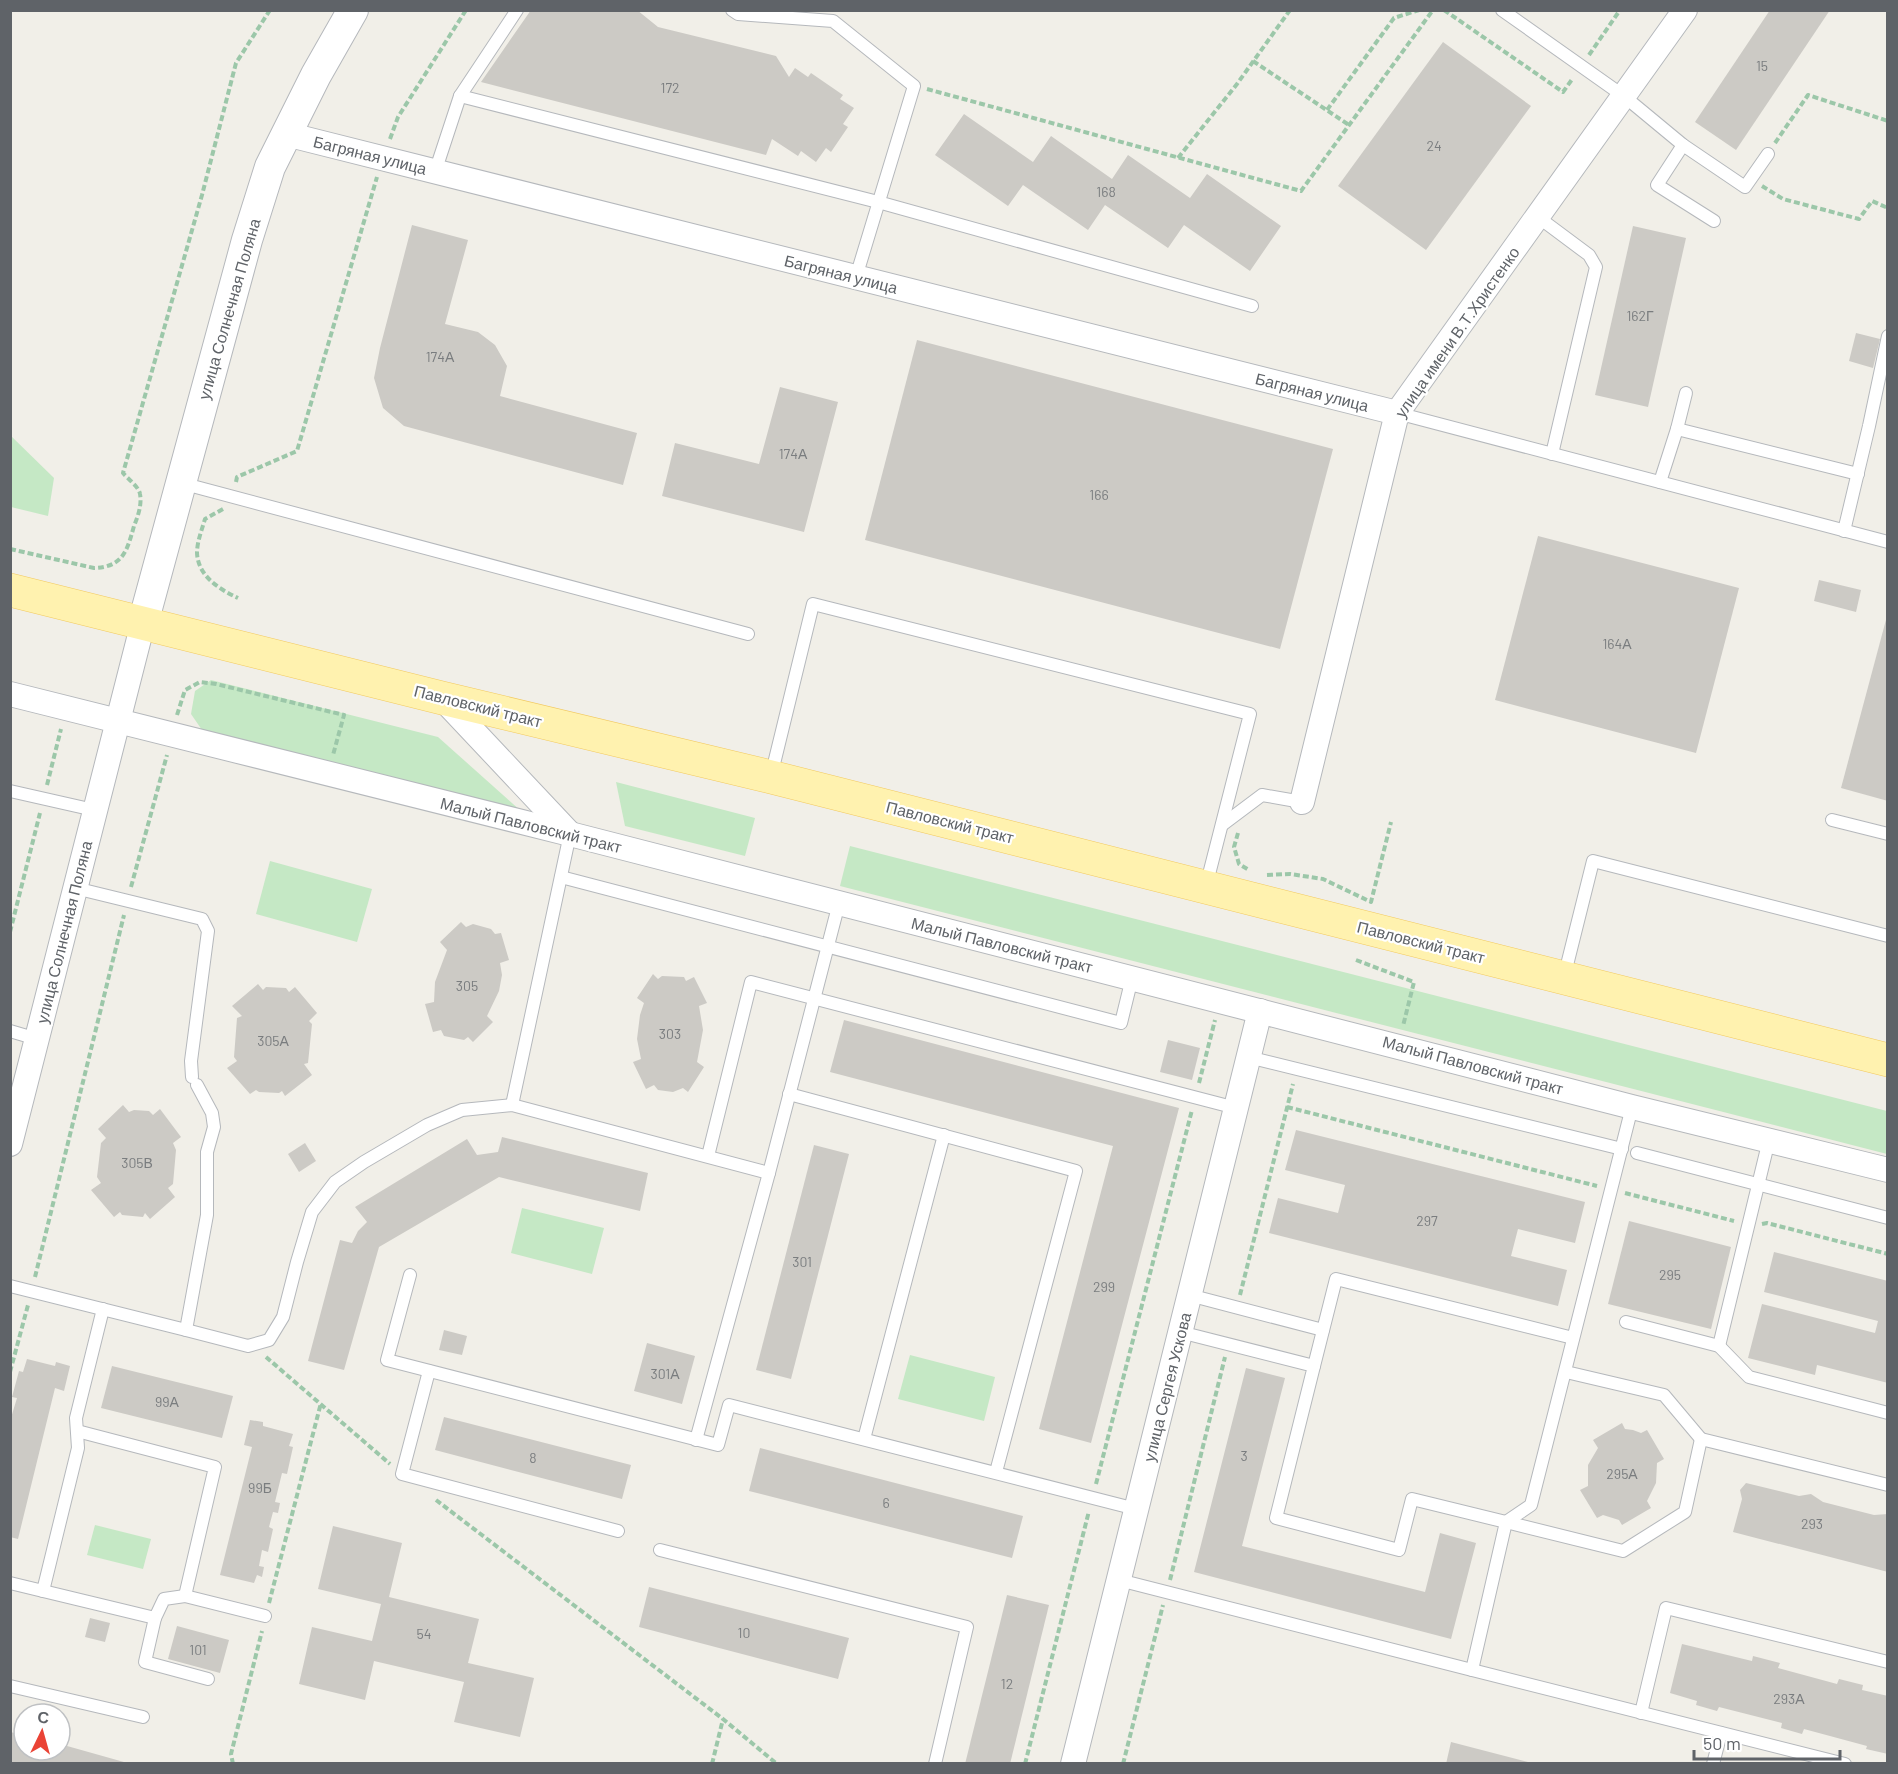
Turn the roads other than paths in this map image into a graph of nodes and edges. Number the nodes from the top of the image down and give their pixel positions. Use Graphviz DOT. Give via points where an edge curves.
graph roads {
  1 [pos="353,10"];
  2 [pos="517,10"];
  3 [pos="732,10"];
  4 [pos="1502,10"];
  5 [pos="1685,10"];
  6 [pos="460,96"];
  7 [pos="1624,97"];
  8 [pos="286,134"];
  9 [pos="1683,145"];
  10 [pos="1768,154"];
  11 [pos="435,172"];
  12 [pos="878,202"];
  13 [pos="1538,217"];
  14 [pos="1714,221"];
  15 [pos="856,278"];
  16 [pos="1252,306"];
  17 [pos="1887,336"];
  18 [pos="1686,393"];
  19 [pos="1396,414"];
  20 [pos="1677,429"];
  21 [pos="1552,454"];
  22 [pos="1858,474"];
  23 [pos="1660,482"];
  24 [pos="180,483"];
  25 [pos="1844,531"];
  26 [pos="1887,542"];
  27 [pos="10,590"];
  28 [pos="143,623"];
  29 [pos="748,633"];
  30 [pos="10,693"];
  31 [pos="442,698"];
  32 [pos="117,720"];
  33 [pos="771,777"];
  34 [pos="10,792"];
  35 [pos="1302,802"];
  36 [pos="94,810"];
  37 [pos="1832,820"];
  38 [pos="1222,825"];
  39 [pos="570,834"];
  40 [pos="1887,834"];
  41 [pos="561,877"];
  42 [pos="1206,886"];
  43 [pos="75,888"];
  44 [pos="839,903"];
  45 [pos="1887,936"];
  46 [pos="828,947"];
  47 [pos="1132,978"];
  48 [pos="1564,978"];
  49 [pos="815,998"];
  50 [pos="1260,1011"];
  51 [pos="10,1031"];
  52 [pos="37,1039"];
  53 [pos="1248,1057"];
  54 [pos="1887,1060"];
  55 [pos="789,1094"];
  56 [pos="16,1101"];
  57 [pos="512,1105"];
  58 [pos="1632,1107"];
  59 [pos="1236,1108"];
  60 [pos="944,1136"];
  61 [pos="1769,1140"];
  62 [pos="10,1144"];
  63 [pos="1622,1149"];
  64 [pos="1637,1153"];
  65 [pos="708,1156"];
  66 [pos="1887,1170"];
  67 [pos="769,1173"];
  68 [pos="1758,1184"];
  69 [pos="1887,1218"];
  70 [pos="410,1275"];
  71 [pos="10,1286"];
  72 [pos="1189,1296"];
  73 [pos="103,1309"];
  74 [pos="1626,1322"];
  75 [pos="186,1330"];
  76 [pos="1323,1330"];
  77 [pos="1180,1332"];
  78 [pos="1573,1338"];
  79 [pos="1719,1346"];
  80 [pos="1314,1366"];
  81 [pos="429,1371"];
  82 [pos="1566,1372"];
  83 [pos="707,1399"];
  84 [pos="729,1405"];
  85 [pos="1887,1413"];
  86 [pos="77,1431"];
  87 [pos="864,1439"];
  88 [pos="1701,1439"];
  89 [pos="696,1440"];
  90 [pos="996,1472"];
  91 [pos="1887,1485"];
  92 [pos="1137,1509"];
  93 [pos="1506,1522"];
  94 [pos="618,1531"];
  95 [pos="660,1550"];
  96 [pos="1119,1580"];
  97 [pos="10,1583"];
  98 [pos="43,1591"];
  99 [pos="185,1596"];
  100 [pos="266,1616"];
  101 [pos="154,1618"];
  102 [pos="1887,1662"];
  103 [pos="1472,1670"];
  104 [pos="208,1678"];
  105 [pos="10,1686"];
  106 [pos="1641,1713"];
  107 [pos="143,1717"];
  108 [pos="1721,1732"];
  109 [pos="935,1764"];
  110 [pos="1073,1764"];
  111 [pos="1713,1764"];
  112 [pos="1845,1764"];
  1 -- 8 [label="street, улица Солнечная Поляна"];
  2 -- 6 [label="lane"];
  3 -- 12 [label="lane" via="738,14 833,21 914,86"];
  4 -- 7 [label="lane"];
  5 -- 7 [label="street, улица имени В.Т.Христенко"];
  6 -- 11 [label="lane"];
  6 -- 12 [label="lane"];
  7 -- 9 [label="lane"];
  7 -- 13 [label="street, улица имени В.Т.Христенко"];
  8 -- 11 [label="street, Багряная улица"];
  8 -- 24 [label="street, улица Солнечная Поляна" via="270,167 247,240"];
  9 -- 10 [label="lane" via="1745,187"];
  9 -- 14 [label="lane" via="1657,185"];
  11 -- 15 [label="street, Багряная улица"];
  12 -- 15 [label="lane"];
  12 -- 16 [label="lane"];
  13 -- 19 [label="street, улица имени В.Т.Христенко"];
  13 -- 21 [label="lane" via="1590,255 1596,267"];
  15 -- 19 [label="street, Багряная улица"];
  17 -- 22 [label="lane"];
  18 -- 20 [label="lane"];
  19 -- 21 [label="lane"];
  19 -- 35 [label="street, улица имени В.Т.Христенко"];
  20 -- 22 [label="lane"];
  20 -- 23 [label="lane"];
  21 -- 23 [label="lane"];
  22 -- 25 [label="lane"];
  23 -- 25 [label="lane"];
  24 -- 28 [label="street, улица Солнечная Поляна"];
  24 -- 29 [label="lane"];
  25 -- 26 [label="lane"];
  27 -- 28 [label="main road, Павловский тракт"];
  28 -- 31 [label="main road, Павловский тракт"];
  28 -- 32 [label="street, улица Солнечная Поляна"];
  30 -- 32 [label="street"];
  31 -- 33 [label="main road, Павловский тракт"];
  31 -- 39 [label="street"];
  32 -- 36 [label="street, улица Солнечная Поляна"];
  32 -- 39 [label="street, Малый Павловский тракт"];
  33 -- 38 [label="lane" via="813,604 1250,714"];
  33 -- 42 [label="main road, Павловский тракт"];
  34 -- 36 [label="lane"];
  35 -- 38 [label="lane" via="1262,795"];
  36 -- 43 [label="street, улица Солнечная Поляна"];
  37 -- 40 [label="lane"];
  38 -- 42 [label="lane"];
  39 -- 41 [label="lane"];
  39 -- 44 [label="street, Малый Павловский тракт"];
  41 -- 46 [label="lane"];
  41 -- 57 [label="lane"];
  42 -- 48 [label="main road, Павловский тракт"];
  43 -- 52 [label="street, улица Солнечная Поляна"];
  43 -- 75 [label="lane" via="202,919 208,931 191,1061 214,1127 207,1152 207,1215"];
  44 -- 46 [label="lane"];
  44 -- 47 [label="street, Малый Павловский тракт"];
  45 -- 48 [label="lane" via="1593,861"];
  46 -- 47 [label="lane" via="1121,1023"];
  46 -- 49 [label="lane"];
  47 -- 50 [label="street, Малый Павловский тракт"];
  48 -- 54 [label="main road, Павловский тракт"];
  49 -- 55 [label="lane"];
  49 -- 59 [label="lane"];
  49 -- 65 [label="lane" via="751,982"];
  50 -- 53 [label="street, улица Сергея Ускова"];
  50 -- 58 [label="street, Малый Павловский тракт"];
  51 -- 52 [label="lane"];
  52 -- 56 [label="street, улица Солнечная Поляна"];
  53 -- 59 [label="street, улица Сергея Ускова"];
  53 -- 63 [label="lane"];
  55 -- 60 [label="lane"];
  55 -- 67 [label="lane"];
  56 -- 62 [label="street, улица Солнечная Поляна"];
  57 -- 65 [label="lane"];
  57 -- 75 [label="lane" via="462,1110 428,1125 334,1182 312,1212 283,1317 268,1340 248,1346"];
  58 -- 61 [label="street, Малый Павловский тракт"];
  58 -- 63 [label="lane"];
  59 -- 72 [label="street, улица Сергея Ускова"];
  60 -- 87 [label="lane"];
  60 -- 90 [label="lane" via="1076,1171"];
  61 -- 66 [label="street, Малый Павловский тракт"];
  61 -- 68 [label="lane"];
  63 -- 78 [label="lane"];
  64 -- 68 [label="lane"];
  65 -- 67 [label="lane"];
  67 -- 83 [label="lane"];
  68 -- 69 [label="lane"];
  68 -- 79 [label="lane"];
  70 -- 81 [label="lane" via="387,1360"];
  71 -- 73 [label="lane"];
  72 -- 76 [label="lane"];
  72 -- 77 [label="street, улица Сергея Ускова"];
  73 -- 75 [label="lane"];
  73 -- 86 [label="lane" via="76,1418"];
  74 -- 79 [label="lane"];
  76 -- 78 [label="lane" via="1336,1279"];
  76 -- 80 [label="lane"];
  77 -- 80 [label="lane"];
  77 -- 92 [label="street, улица Сергея Ускова"];
  78 -- 82 [label="lane"];
  79 -- 85 [label="lane" via="1749,1377"];
  80 -- 93 [label="lane" via="1276,1518 1399,1550 1412,1499"];
  81 -- 89 [label="lane"];
  81 -- 94 [label="lane" via="402,1474"];
  82 -- 88 [label="lane" via="1664,1395"];
  82 -- 93 [label="lane" via="1531,1505"];
  83 -- 84 [label="lane"];
  83 -- 89 [label="lane"];
  84 -- 87 [label="lane"];
  84 -- 89 [label="lane" via="718,1445"];
  86 -- 98 [label="lane" via="78,1448"];
  86 -- 99 [label="lane" via="215,1467"];
  87 -- 90 [label="lane"];
  88 -- 91 [label="lane"];
  88 -- 93 [label="lane" via="1685,1512 1623,1551"];
  90 -- 92 [label="lane"];
  92 -- 96 [label="street, улица Сергея Ускова"];
  93 -- 103 [label="lane"];
  95 -- 109 [label="lane" via="967,1627"];
  96 -- 103 [label="lane"];
  96 -- 110 [label="street, улица Сергея Ускова"];
  97 -- 98 [label="lane"];
  98 -- 101 [label="lane"];
  99 -- 100 [label="lane"];
  99 -- 101 [label="lane" via="164,1599"];
  101 -- 104 [label="lane" via="146,1662"];
  102 -- 106 [label="lane" via="1666,1608"];
  103 -- 106 [label="lane"];
  105 -- 107 [label="lane"];
  106 -- 108 [label="lane"];
  108 -- 111 [label="lane"];
  108 -- 112 [label="lane"];
}
